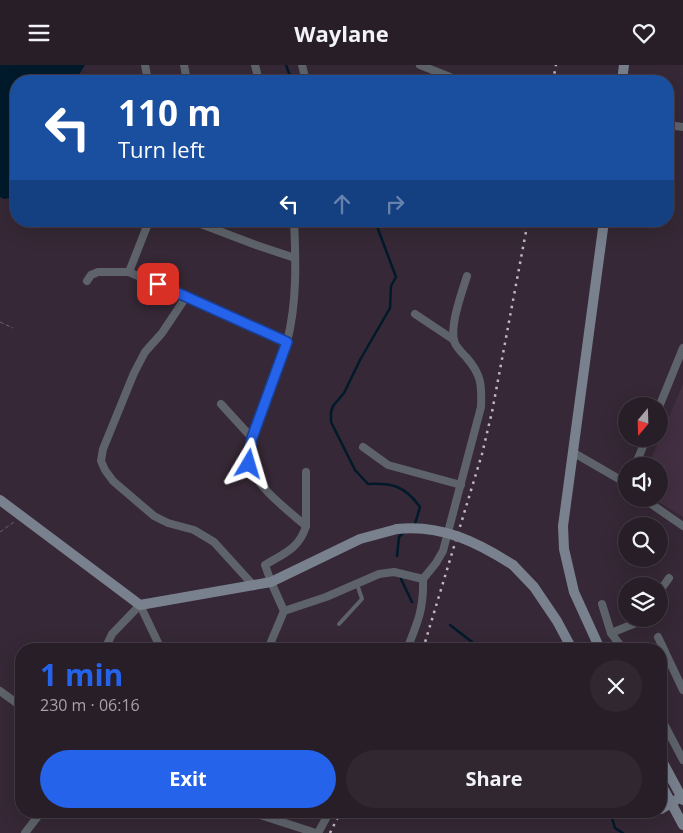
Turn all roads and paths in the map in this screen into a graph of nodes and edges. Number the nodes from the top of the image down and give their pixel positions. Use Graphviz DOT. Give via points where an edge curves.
graph roads {
  1 [pos="420,65"];
  2 [pos="446,75"];
  3 [pos="147,227"];
  4 [pos="209,227"];
  5 [pos="294,227"];
  6 [pos="603,227"];
  7 [pos="295,258"];
  8 [pos="129,272"];
  9 [pos="467,275"];
  10 [pos="87,281"];
  11 [pos="186,297"];
  12 [pos="414,314"];
  13 [pos="0,322"];
  14 [pos="13,328"];
  15 [pos="454,340"];
  16 [pos="287,342"];
  17 [pos="683,348"];
  18 [pos="663,397"];
  19 [pos="221,404"];
  20 [pos="252,438"];
  21 [pos="363,447"];
  22 [pos="574,453"];
  23 [pos="306,472"];
  24 [pos="618,478"];
  25 [pos="461,485"];
  26 [pos="0,500"];
  27 [pos="656,507"];
  28 [pos="22,517"];
  29 [pos="306,526"];
  30 [pos="683,526"];
  31 [pos="0,532"];
  32 [pos="423,579"];
  33 [pos="270,583"];
  34 [pos="357,584"];
  35 [pos="254,586"];
  36 [pos="602,604"];
  37 [pos="140,605"];
  38 [pos="284,611"];
  39 [pos="339,624"];
  40 [pos="626,627"];
  41 [pos="611,633"];
  42 [pos="658,637"];
  43 [pos="108,643"];
  44 [pos="157,643"];
  45 [pos="271,643"];
  46 [pos="410,643"];
  47 [pos="569,643"];
  48 [pos="597,643"];
  49 [pos="618,643"];
  50 [pos="661,643"];
  51 [pos="667,656"];
  52 [pos="683,690"];
  53 [pos="0,691"];
  54 [pos="15,702"];
  55 [pos="667,729"];
  56 [pos="683,760"];
  57 [pos="667,770"];
  58 [pos="667,795"];
  59 [pos="682,798"];
  60 [pos="671,803"];
  61 [pos="667,805"];
  62 [pos="37,818"];
  63 [pos="267,818"];
  64 [pos="326,818"];
  65 [pos="683,825"];
  66 [pos="26,833"];
  67 [pos="317,833"];
  1 -- 2 [label="street"];
  3 -- 8 [label="street"];
  4 -- 7 [label="street"];
  5 -- 7 [label="street"];
  6 -- 22 [label="street"];
  7 -- 16 [label="street" via="296,285"];
  8 -- 10 [label="street" via="98,272"];
  8 -- 11 [label="street"];
  9 -- 15 [label="street"];
  11 -- 16 [label="street"];
  11 -- 35 [label="street" via="134,373 101,461 113,481 147,510 168,523 194,530 214,542"];
  12 -- 15 [label="street"];
  13 -- 14 [label="path"];
  15 -- 25 [label="street" via="479,375 482,389"];
  16 -- 20 [label="street"];
  17 -- 18 [label="street"];
  19 -- 20 [label="street"];
  20 -- 29 [label="street" via="249,455 253,474 274,499"];
  21 -- 25 [label="street" via="388,465"];
  22 -- 24 [label="street"];
  22 -- 48 [label="street" via="565,509 564,549 574,592"];
  23 -- 29 [label="street"];
  25 -- 32 [label="street" via="442,551"];
  26 -- 28 [label="street"];
  27 -- 30 [label="street"];
  28 -- 31 [label="path"];
  28 -- 37 [label="street"];
  29 -- 33 [label="street" via="297,545 266,565"];
  32 -- 34 [label="street" via="394,572 379,574"];
  32 -- 46 [label="street" via="421,617"];
  33 -- 35 [label="street"];
  33 -- 38 [label="street"];
  33 -- 47 [label="street, bridge" via="360,539 397,529 455,535 483,546 513,565 534,587"];
  34 -- 38 [label="street"];
  34 -- 39 [label="lane" via="362,599"];
  35 -- 37 [label="street"];
  36 -- 41 [label="street"];
  37 -- 43 [label="street" via="112,634"];
  37 -- 44 [label="street"];
  38 -- 45 [label="street"];
  40 -- 41 [label="street"];
  41 -- 49 [label="street"];
  42 -- 50 [label="street"];
  51 -- 52 [label="street"];
  53 -- 54 [label="street"];
  55 -- 56 [label="street"];
  57 -- 59 [label="street"];
  58 -- 60 [label="street"];
  59 -- 60 [label="street"];
  60 -- 61 [label="street"];
  60 -- 65 [label="street"];
  62 -- 66 [label="street"];
  63 -- 67 [label="street"];
  64 -- 67 [label="street"];
}
